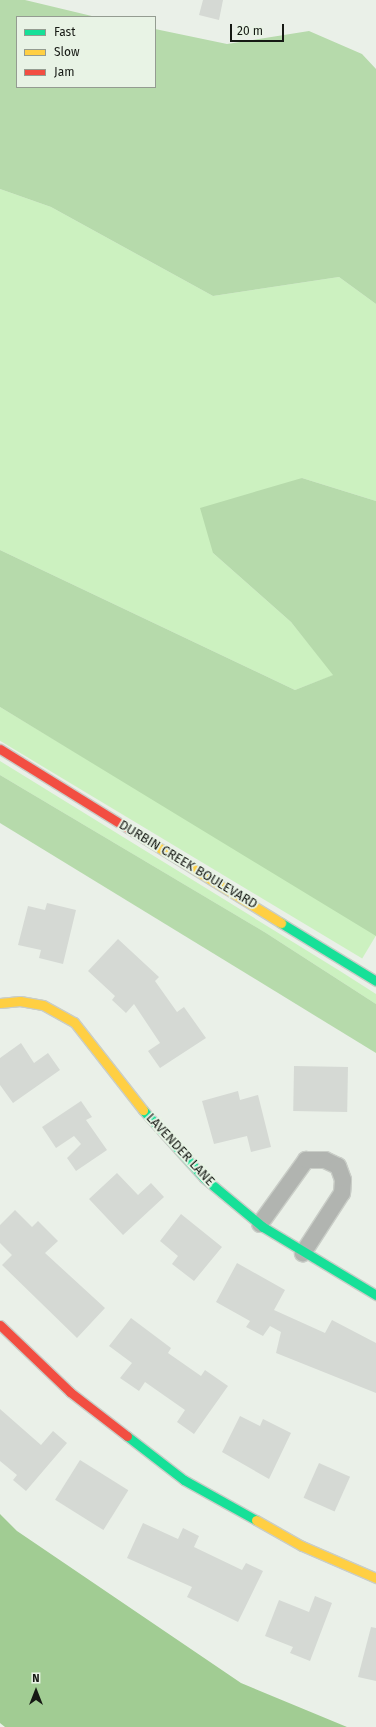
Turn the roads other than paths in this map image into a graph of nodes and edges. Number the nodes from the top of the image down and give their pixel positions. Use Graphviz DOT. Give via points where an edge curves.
graph roads {
  1 [pos="0,749"];
  2 [pos="376,980"];
  3 [pos="0,1003"];
  4 [pos="260,1224"];
  5 [pos="303,1253"];
  6 [pos="376,1296"];
  7 [pos="0,1325"];
  8 [pos="376,1578"];
  1 -- 2 [label="street, DURBIN CREEK BOULEVARD"];
  3 -- 4 [label="street, LAVENDER LANE" via="20,1001 44,1004 74,1022 163,1136 204,1178"];
  4 -- 5 [label="street, LAVENDER LANE"];
  4 -- 5 [label="street" via="306,1160 325,1160 338,1166 343,1180 342,1193"];
  5 -- 6 [label="street, LAVENDER LANE"];
  7 -- 8 [label="street" via="70,1392 184,1480 302,1546"];
}
